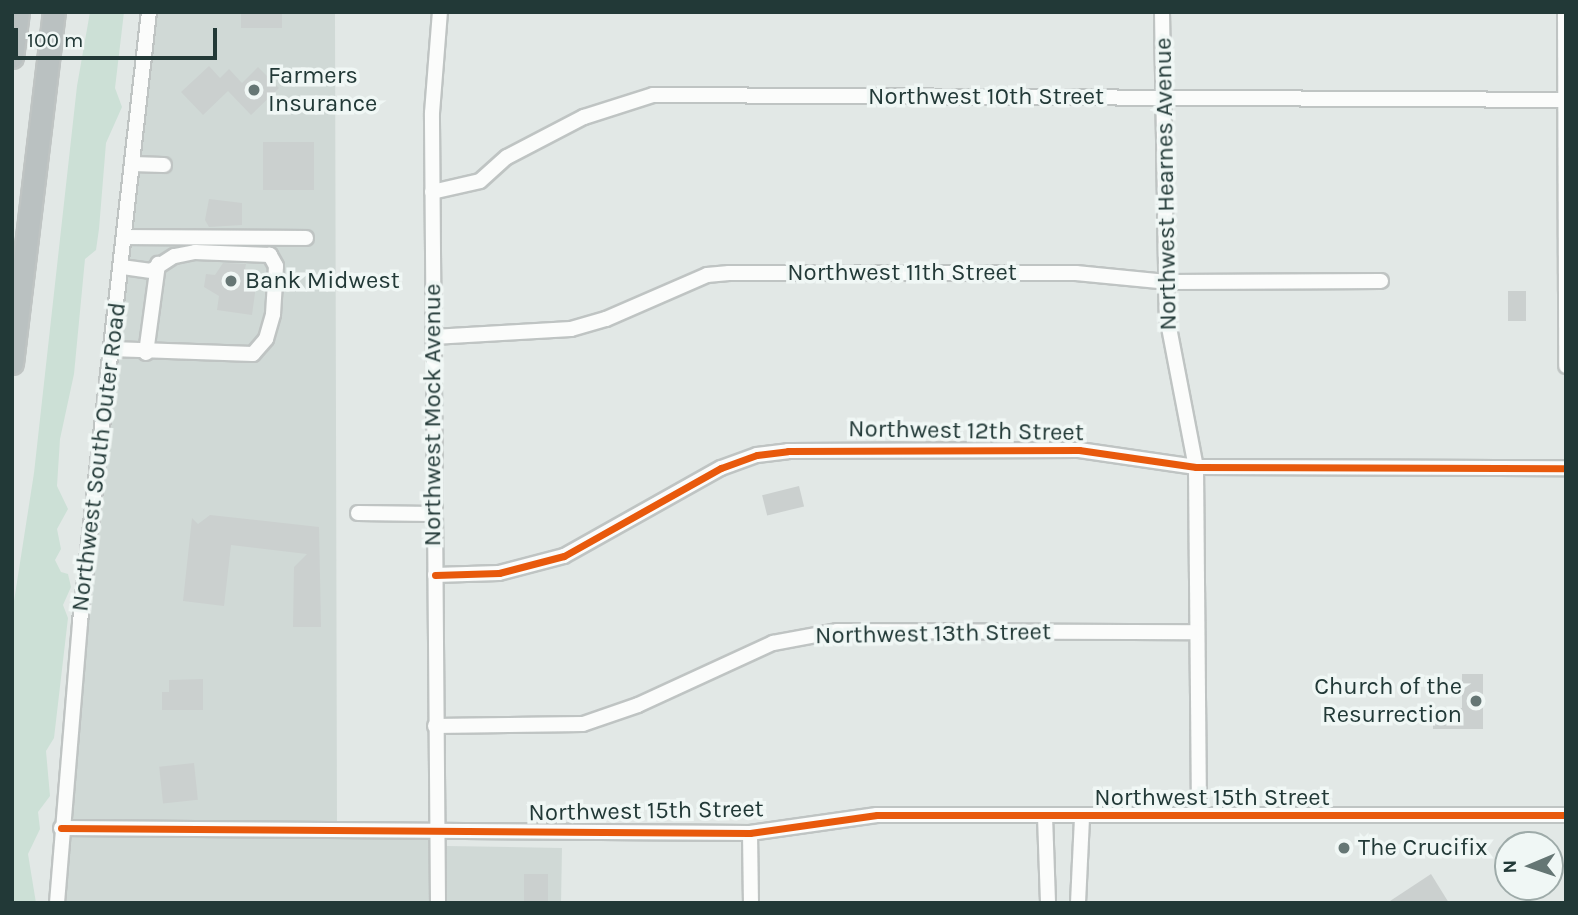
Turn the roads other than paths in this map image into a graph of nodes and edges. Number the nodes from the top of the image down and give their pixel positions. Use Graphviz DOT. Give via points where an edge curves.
graph roads {
  1 [pos="18,12"];
  2 [pos="54,12"];
  3 [pos="149,12"];
  4 [pos="440,12"];
  5 [pos="1162,12"];
  6 [pos="1565,12"];
  7 [pos="12,57"];
  8 [pos="1163,98"];
  9 [pos="1563,100"];
  10 [pos="132,164"];
  11 [pos="164,165"];
  12 [pos="432,192"];
  13 [pos="124,237"];
  14 [pos="306,238"];
  15 [pos="158,264"];
  16 [pos="121,267"];
  17 [pos="1565,269"];
  18 [pos="1381,281"];
  19 [pos="1167,282"];
  20 [pos="433,337"];
  21 [pos="111,349"];
  22 [pos="146,354"];
  23 [pos="12,363"];
  24 [pos="1566,366"];
  25 [pos="1196,467"];
  26 [pos="1566,468"];
  27 [pos="358,513"];
  28 [pos="433,514"];
  29 [pos="435,575"];
  30 [pos="1198,632"];
  31 [pos="435,726"];
  32 [pos="1199,815"];
  33 [pos="1566,815"];
  34 [pos="1045,816"];
  35 [pos="1082,817"];
  36 [pos="61,828"];
  37 [pos="434,832"];
  38 [pos="750,833"];
  39 [pos="57,903"];
  40 [pos="438,903"];
  41 [pos="751,903"];
  42 [pos="1048,903"];
  43 [pos="1078,903"];
  1 -- 7 [label="highway"];
  2 -- 23 [label="highway"];
  3 -- 10 [label="street, Northwest South Outer Road"];
  4 -- 12 [label="street, Northwest Mock Avenue"];
  5 -- 8 [label="street, Northwest Hearnes Avenue"];
  6 -- 9 [label="street"];
  8 -- 9 [label="street, Northwest 10th Street"];
  8 -- 12 [label="street, Northwest 10th Street" via="653,95 584,117 507,157 480,181"];
  8 -- 19 [label="street, Northwest Hearnes Avenue"];
  9 -- 17 [label="street"];
  10 -- 11 [label="street"];
  10 -- 13 [label="street, Northwest South Outer Road"];
  12 -- 20 [label="street, Northwest Mock Avenue"];
  13 -- 14 [label="street"];
  13 -- 16 [label="street, Northwest South Outer Road"];
  15 -- 16 [label="street" via="150,271"];
  15 -- 22 [label="street"];
  15 -- 22 [label="street" via="195,252 270,255 276,266 272,314 266,339 253,354"];
  16 -- 21 [label="street, Northwest South Outer Road"];
  17 -- 24 [label="street"];
  18 -- 19 [label="street, Northwest 11th Street"];
  19 -- 20 [label="street, Northwest 11th Street" via="1076,273 729,273 707,275 606,319 571,329"];
  19 -- 25 [label="street, Northwest Hearnes Avenue" via="1171,345"];
  20 -- 28 [label="street, Northwest Mock Avenue"];
  21 -- 22 [label="street"];
  21 -- 36 [label="street, Northwest South Outer Road"];
  25 -- 26 [label="street, Northwest 12th Street"];
  25 -- 29 [label="street, Northwest 12th Street" via="1079,450 818,449 757,455 698,480 564,556 499,573"];
  25 -- 30 [label="street, Northwest Hearnes Avenue"];
  27 -- 28 [label="street"];
  28 -- 29 [label="street, Northwest Mock Avenue"];
  29 -- 31 [label="street, Northwest Mock Avenue"];
  30 -- 31 [label="street, Northwest 13th Street" via="838,631 773,643 638,705 583,724"];
  30 -- 32 [label="street, Northwest Hearnes Avenue"];
  31 -- 37 [label="street, Northwest Mock Avenue"];
  32 -- 33 [label="street, Northwest 15th Street"];
  32 -- 35 [label="street, Northwest 15th Street"];
  34 -- 35 [label="street, Northwest 15th Street"];
  34 -- 38 [label="street, Northwest 15th Street" via="877,815"];
  34 -- 42 [label="street"];
  35 -- 43 [label="street"];
  36 -- 37 [label="street, Northwest 15th Street"];
  36 -- 39 [label="street, Northwest South Outer Road"];
  37 -- 38 [label="street, Northwest 15th Street"];
  37 -- 40 [label="street, Northwest Mock Avenue"];
  38 -- 41 [label="street"];
}
